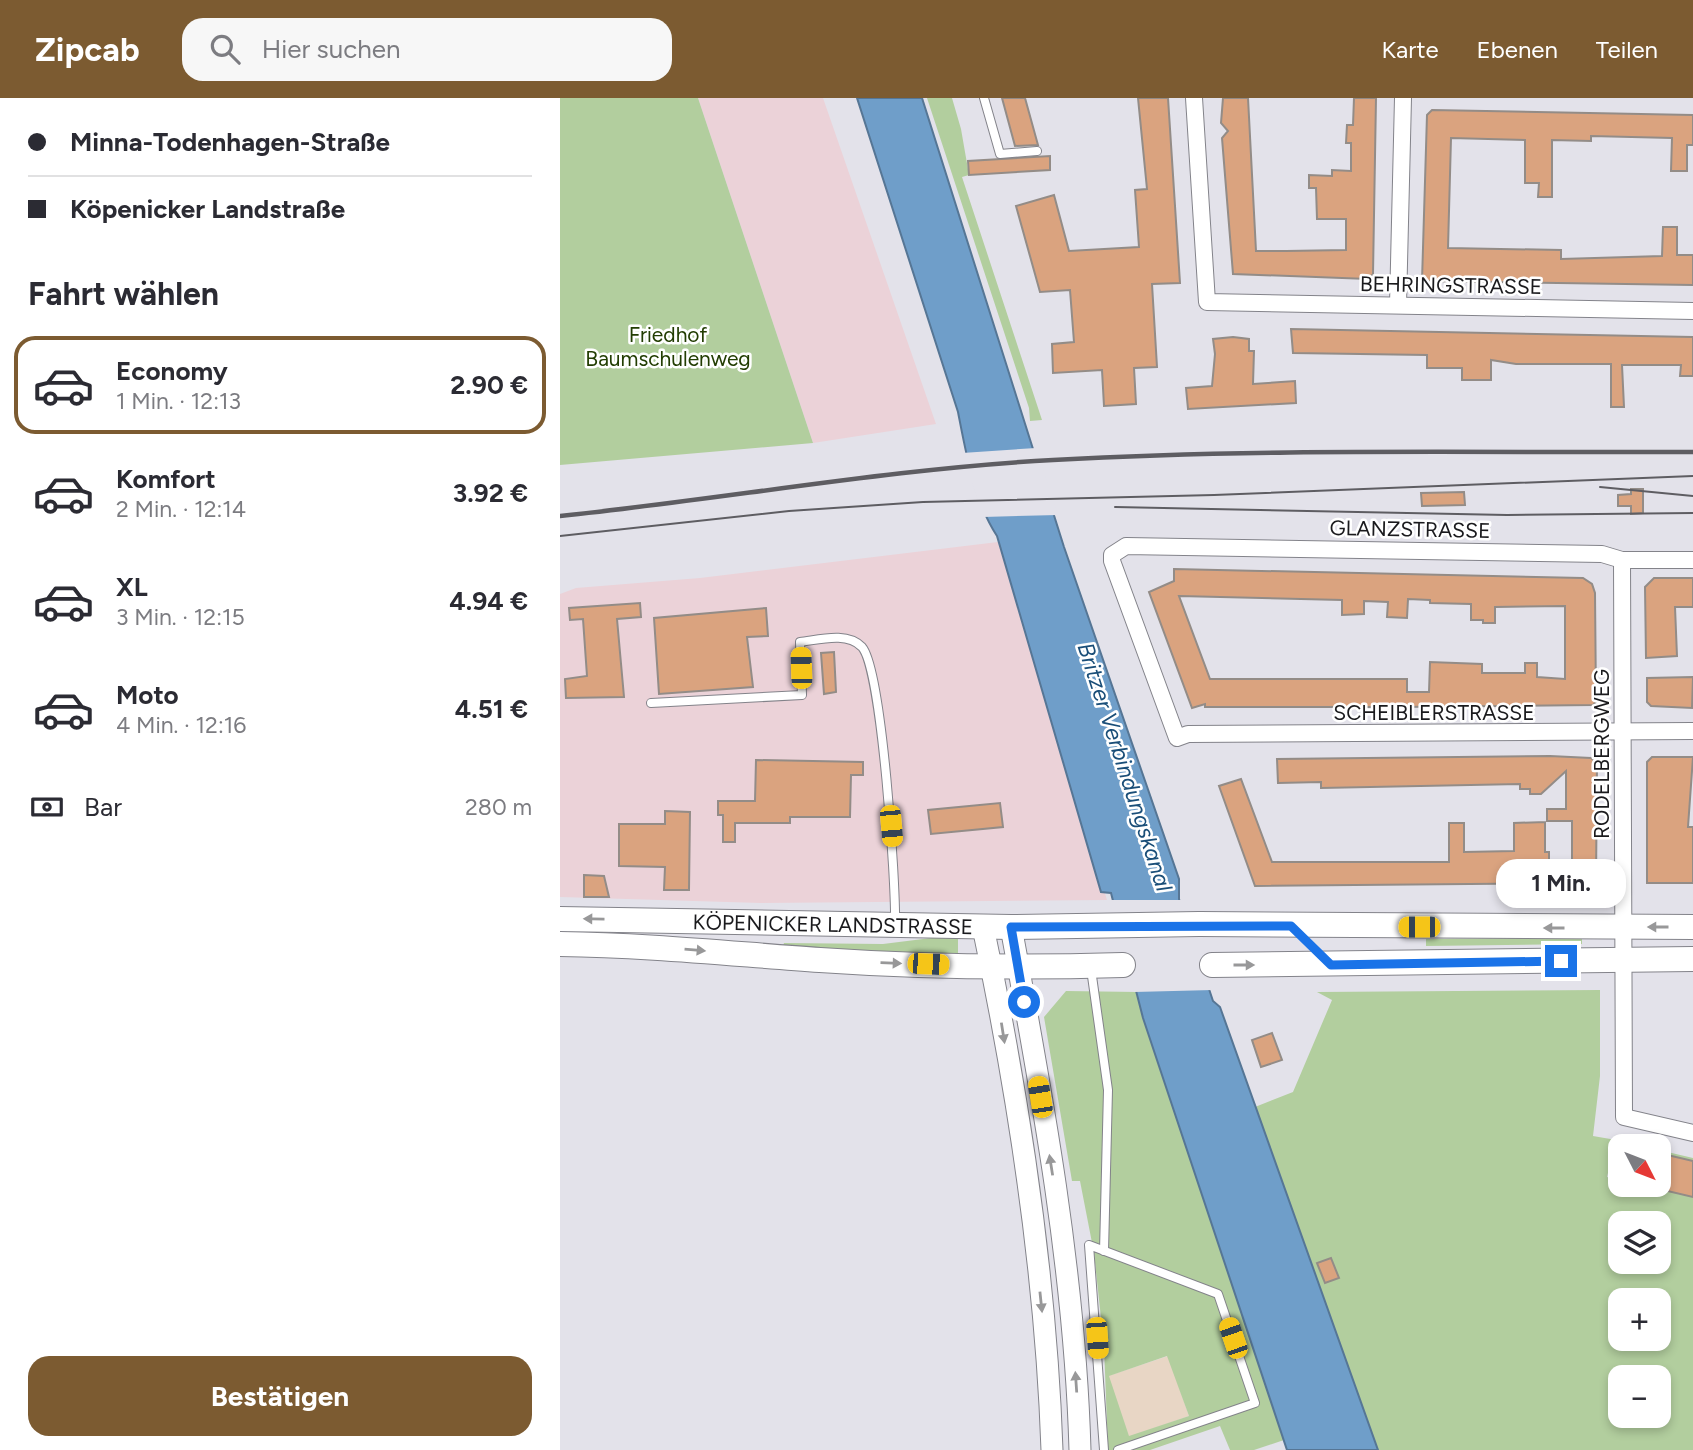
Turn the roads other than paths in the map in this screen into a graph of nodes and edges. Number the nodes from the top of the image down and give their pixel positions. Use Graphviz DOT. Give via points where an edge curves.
graph roads {
  1 [pos="984,98"];
  2 [pos="1194,98"];
  3 [pos="1403,98"];
  4 [pos="1037,151"];
  5 [pos="1398,305"];
  6 [pos="1693,311"];
  7 [pos="1622,559"];
  8 [pos="1693,560"];
  9 [pos="651,703"];
  10 [pos="1621,731"];
  11 [pos="1693,731"];
  12 [pos="1177,738"];
  13 [pos="560,919"];
  14 [pos="895,926"];
  15 [pos="1291,926"];
  16 [pos="983,927"];
  17 [pos="1011,927"];
  18 [pos="1693,927"];
  19 [pos="1623,928"];
  20 [pos="737,939"];
  21 [pos="560,944"];
  22 [pos="1693,959"];
  23 [pos="1622,960"];
  24 [pos="1018,965"];
  25 [pos="1123,965"];
  26 [pos="1212,965"];
  27 [pos="1331,965"];
  28 [pos="991,966"];
  29 [pos="1090,966"];
  30 [pos="1693,1133"];
  31 [pos="1104,1251"];
  32 [pos="1052,1450"];
  33 [pos="1080,1450"];
  34 [pos="1104,1450"];
  35 [pos="1118,1450"];
  1 -- 4 [label="lane" via="1000,154"];
  2 -- 5 [label="street, BEHRINGSTRASSE" via="1208,302"];
  3 -- 5 [label="street"];
  5 -- 6 [label="street, BEHRINGSTRASSE"];
  7 -- 8 [label="street, GLANZSTRASSE"];
  7 -- 10 [label="street, RODELBERGWEG"];
  7 -- 12 [label="street, GLANZSTRASSE" via="1602,554 1126,546 1112,555 1112,561"];
  9 -- 14 [label="lane" via="802,695 800,642 834,637 862,648 868,657 889,806"];
  10 -- 11 [label="street, SCHEIBLERSTRASSE"];
  10 -- 12 [label="street, SCHEIBLERSTRASSE" via="1199,734"];
  10 -- 19 [label="street, RODELBERGWEG"];
  20 -- 13 [label="main road, KÖPENICKER LANDSTRASSE, one-way" via="629,920"];
  14 -- 16 [label="main road, KÖPENICKER LANDSTRASSE"];
  14 -- 20 [label="main road, KÖPENICKER LANDSTRASSE"];
  15 -- 17 [label="main road, KÖPENICKER LANDSTRASSE"];
  19 -- 15 [label="main road, KÖPENICKER LANDSTRASSE, one-way"];
  15 -- 27 [label="main road"];
  16 -- 17 [label="main road, KÖPENICKER LANDSTRASSE"];
  16 -- 28 [label="main road"];
  17 -- 24 [label="main road"];
  18 -- 19 [label="main road, KÖPENICKER LANDSTRASSE, one-way"];
  19 -- 23 [label="street, RODELBERGWEG"];
  21 -- 20 [label="main road, KÖPENICKER LANDSTRASSE, one-way"];
  20 -- 28 [label="main road, KÖPENICKER LANDSTRASSE, one-way"];
  22 -- 23 [label="main road"];
  23 -- 27 [label="main road"];
  23 -- 30 [label="street, RODELBERGWEG" via="1624,1117"];
  24 -- 28 [label="main road, KÖPENICKER LANDSTRASSE"];
  24 -- 29 [label="main road, KÖPENICKER LANDSTRASSE"];
  33 -- 24 [label="main road, one-way" via="1061,1232"];
  25 -- 29 [label="main road, KÖPENICKER LANDSTRASSE"];
  26 -- 27 [label="main road, one-way"];
  28 -- 32 [label="main road, one-way" via="1033,1234"];
  29 -- 31 [label="lane" via="1108,1090"];
  31 -- 34 [label="lane" via="1089,1245"];
  31 -- 35 [label="lane" via="1218,1294 1255,1403"];
}
